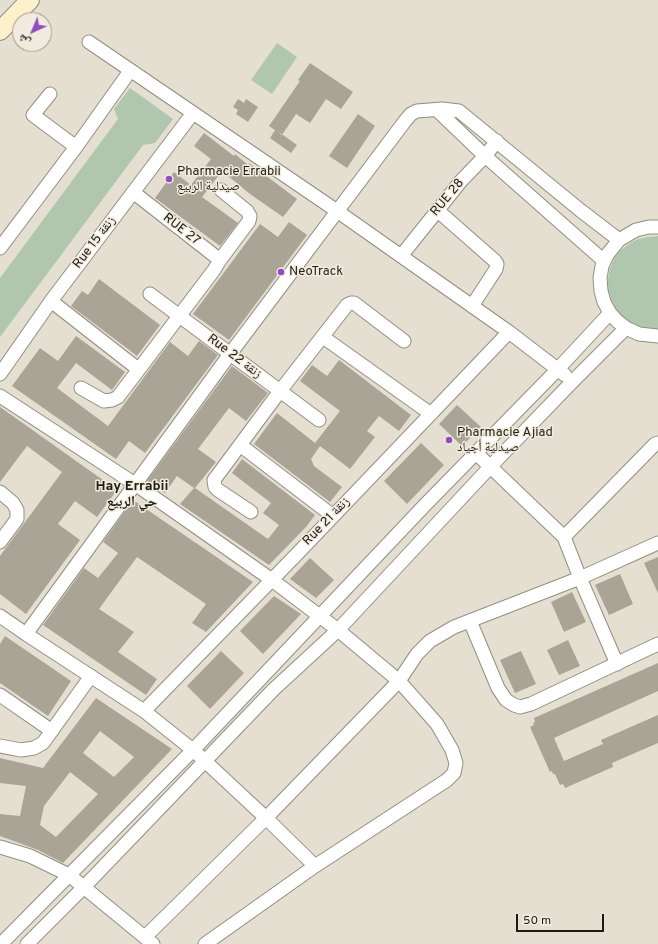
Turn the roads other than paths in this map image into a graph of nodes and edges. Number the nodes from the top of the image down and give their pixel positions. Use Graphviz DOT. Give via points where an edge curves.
graph roads {
  1 [pos="30,0"];
  2 [pos="0,31"];
  3 [pos="89,42"];
  4 [pos="130,71"];
  5 [pos="50,94"];
  6 [pos="437,110"];
  7 [pos="193,113"];
  8 [pos="497,140"];
  9 [pos="76,147"];
  10 [pos="485,156"];
  11 [pos="221,190"];
  12 [pos="133,192"];
  13 [pos="438,210"];
  14 [pos="337,211"];
  15 [pos="658,227"];
  16 [pos="619,240"];
  17 [pos="0,248"];
  18 [pos="401,256"];
  19 [pos="604,261"];
  20 [pos="217,265"];
  21 [pos="150,294"];
  22 [pos="51,301"];
  23 [pos="472,306"];
  24 [pos="610,313"];
  25 [pos="179,315"];
  26 [pos="626,328"];
  27 [pos="509,332"];
  28 [pos="658,336"];
  29 [pos="324,337"];
  30 [pos="404,341"];
  31 [pos="230,354"];
  32 [pos="138,369"];
  33 [pos="558,369"];
  34 [pos="0,374"];
  35 [pos="573,381"];
  36 [pos="81,388"];
  37 [pos="280,391"];
  38 [pos="0,396"];
  39 [pos="431,414"];
  40 [pos="319,420"];
  41 [pos="658,443"];
  42 [pos="240,445"];
  43 [pos="476,453"];
  44 [pos="491,466"];
  45 [pos="135,484"];
  46 [pos="0,492"];
  47 [pos="251,512"];
  48 [pos="333,516"];
  49 [pos="564,537"];
  50 [pos="0,542"];
  51 [pos="658,543"];
  52 [pos="580,578"];
  53 [pos="272,580"];
  54 [pos="0,616"];
  55 [pos="319,616"];
  56 [pos="470,621"];
  57 [pos="338,630"];
  58 [pos="26,634"];
  59 [pos="658,644"];
  60 [pos="617,664"];
  61 [pos="91,676"];
  62 [pos="399,681"];
  63 [pos="0,696"];
  64 [pos="144,711"];
  65 [pos="52,731"];
  66 [pos="0,746"];
  67 [pos="193,750"];
  68 [pos="206,761"];
  69 [pos="266,818"];
  70 [pos="0,847"];
  71 [pos="315,866"];
  72 [pos="69,875"];
  73 [pos="84,887"];
  74 [pos="149,940"];
  75 [pos="1,944"];
  76 [pos="27,944"];
  77 [pos="205,944"];
  1 -- 2 [label="street"];
  3 -- 4 [label="street"];
  4 -- 7 [label="street"];
  4 -- 9 [label="street"];
  5 -- 9 [label="street" via="32,115"];
  6 -- 8 [label="street" via="459,110"];
  6 -- 10 [label="street"];
  6 -- 14 [label="street" via="417,111 405,120"];
  7 -- 12 [label="street, Rue 15 زنقة"];
  7 -- 14 [label="street"];
  8 -- 10 [label="street, RUE 28"];
  8 -- 16 [label="street"];
  9 -- 17 [label="street"];
  10 -- 13 [label="street, RUE 28"];
  10 -- 19 [label="street"];
  11 -- 20 [label="street" via="250,216"];
  12 -- 20 [label="street, RUE 27"];
  12 -- 22 [label="street, Rue 15 زنقة"];
  13 -- 18 [label="street, RUE 28"];
  13 -- 23 [label="street" via="497,264"];
  14 -- 18 [label="street"];
  14 -- 31 [label="street"];
  15 -- 16 [label="street" via="636,230"];
  16 -- 19 [label="street"];
  18 -- 23 [label="street"];
  19 -- 24 [label="street" via="600,272 600,284 604,302"];
  20 -- 25 [label="street"];
  21 -- 25 [label="street, Rue 22 زنقة"];
  22 -- 32 [label="street"];
  22 -- 34 [label="street, Rue 15 زنقة"];
  23 -- 27 [label="street"];
  24 -- 26 [label="street"];
  24 -- 33 [label="street"];
  25 -- 31 [label="street, Rue 22 زنقة"];
  25 -- 32 [label="street"];
  26 -- 28 [label="street" via="639,334"];
  26 -- 35 [label="street"];
  27 -- 33 [label="street"];
  27 -- 39 [label="street, Rue 21 زنقة"];
  29 -- 30 [label="street" via="351,303"];
  29 -- 37 [label="street"];
  29 -- 39 [label="street"];
  31 -- 37 [label="street, Rue 22 زنقة"];
  31 -- 45 [label="street"];
  32 -- 36 [label="street" via="118,397 112,400 104,401"];
  33 -- 35 [label="street"];
  33 -- 43 [label="street"];
  35 -- 44 [label="street"];
  37 -- 40 [label="street, Rue 22 زنقة"];
  37 -- 42 [label="street"];
  38 -- 45 [label="street"];
  39 -- 48 [label="street, Rue 21 زنقة"];
  41 -- 49 [label="street"];
  42 -- 47 [label="street" via="214,483 218,490"];
  42 -- 48 [label="street"];
  43 -- 44 [label="street"];
  43 -- 55 [label="street"];
  44 -- 49 [label="street"];
  44 -- 57 [label="street"];
  45 -- 53 [label="street"];
  45 -- 58 [label="street"];
  46 -- 50 [label="street" via="17,510 17,518"];
  48 -- 53 [label="street, Rue 21 زنقة"];
  49 -- 52 [label="street"];
  51 -- 52 [label="street"];
  52 -- 56 [label="street"];
  52 -- 60 [label="street"];
  53 -- 55 [label="street"];
  53 -- 64 [label="street, Rue 21 زنقة"];
  54 -- 58 [label="street"];
  55 -- 57 [label="street"];
  55 -- 67 [label="street"];
  56 -- 60 [label="street" via="498,688 506,700 520,707"];
  56 -- 62 [label="street" via="430,641"];
  57 -- 62 [label="street"];
  57 -- 68 [label="street" via="273,690"];
  58 -- 61 [label="street"];
  59 -- 60 [label="street"];
  61 -- 64 [label="street"];
  61 -- 65 [label="street"];
  62 -- 69 [label="street"];
  62 -- 71 [label="street" via="437,724 452,750 456,763 454,772 447,780"];
  63 -- 65 [label="street"];
  64 -- 67 [label="street"];
  65 -- 66 [label="street" via="43,743 34,748 21,750"];
  67 -- 68 [label="street"];
  67 -- 72 [label="street"];
  68 -- 69 [label="street"];
  68 -- 73 [label="street"];
  69 -- 71 [label="street"];
  69 -- 74 [label="street"];
  70 -- 72 [label="street" via="30,856"];
  71 -- 77 [label="street"];
  72 -- 73 [label="street"];
  72 -- 75 [label="street"];
  73 -- 74 [label="street"];
  73 -- 76 [label="street"];
}
